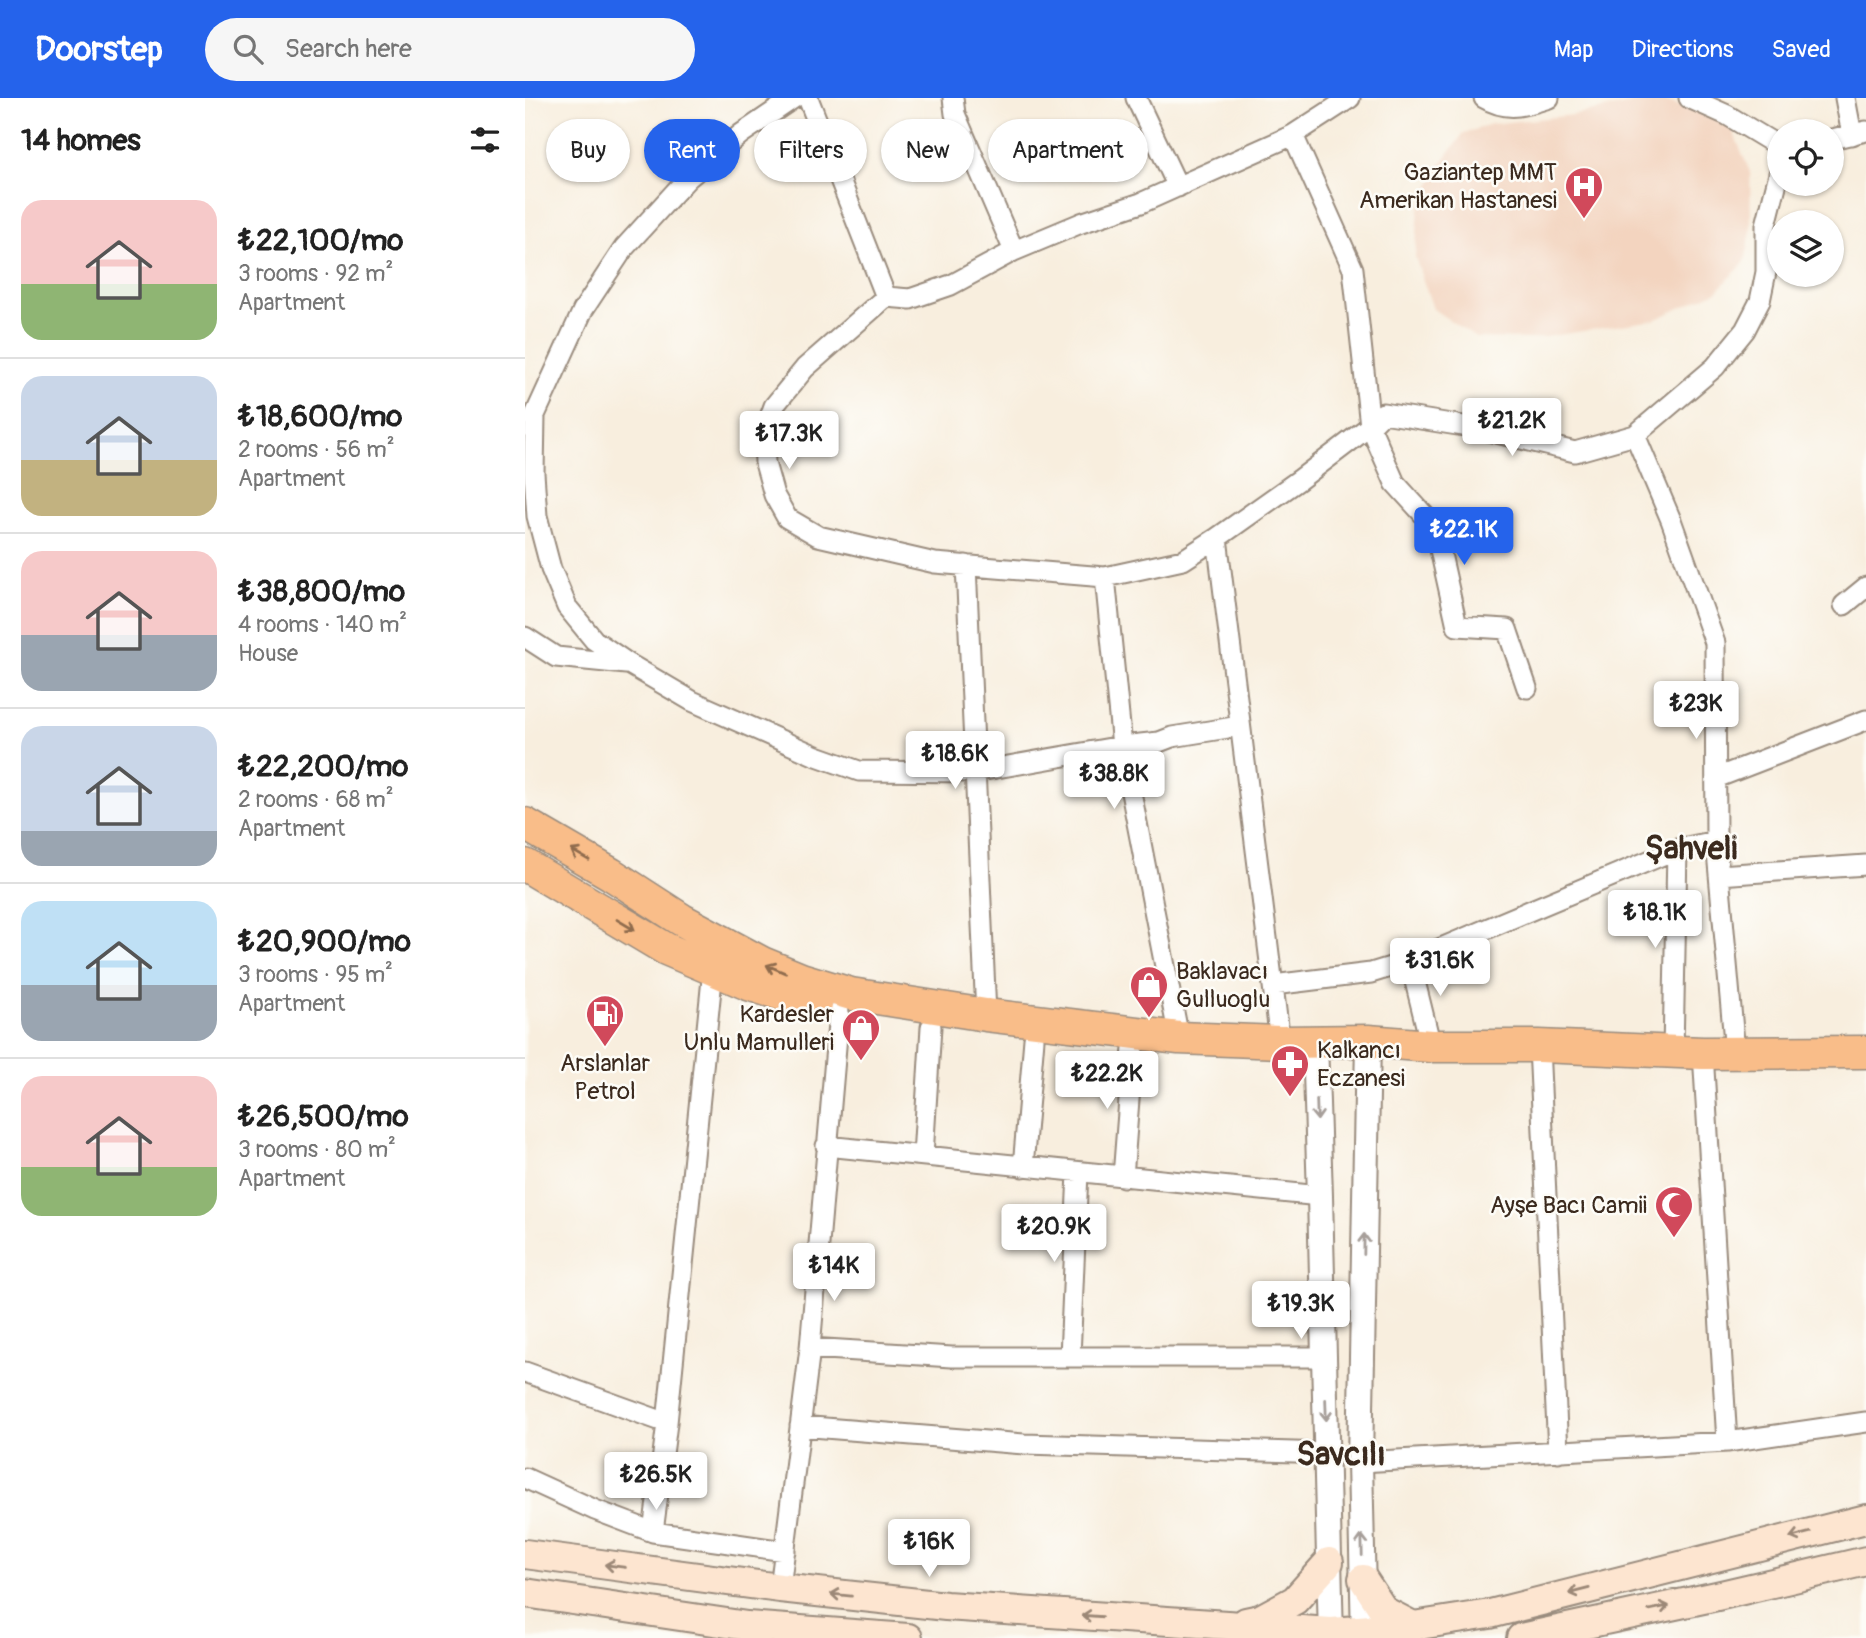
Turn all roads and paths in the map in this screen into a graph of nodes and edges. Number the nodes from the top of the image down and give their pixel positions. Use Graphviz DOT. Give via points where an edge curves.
graph roads {
  1 [pos="794,98"];
  2 [pos="808,98"];
  3 [pos="953,98"];
  4 [pos="1136,98"];
  5 [pos="1350,98"];
  6 [pos="1484,98"];
  7 [pos="1549,98"];
  8 [pos="1689,98"];
  9 [pos="1845,98"];
  10 [pos="1859,133"];
  11 [pos="1293,135"];
  12 [pos="1767,139"];
  13 [pos="1178,187"];
  14 [pos="1773,196"];
  15 [pos="1014,251"];
  16 [pos="886,297"];
  17 [pos="1370,426"];
  18 [pos="1635,435"];
  19 [pos="1217,538"];
  20 [pos="966,565"];
  21 [pos="1105,577"];
  22 [pos="1866,587"];
  23 [pos="1844,605"];
  24 [pos="525,637"];
  25 [pos="629,664"];
  26 [pos="1527,688"];
  27 [pos="1866,720"];
  28 [pos="1240,726"];
  29 [pos="1122,746"];
  30 [pos="975,772"];
  31 [pos="1716,778"];
  32 [pos="525,824"];
  33 [pos="1716,841"];
  34 [pos="1677,849"];
  35 [pos="525,865"];
  36 [pos="1866,865"];
  37 [pos="1719,876"];
  38 [pos="1410,961"];
  39 [pos="713,969"];
  40 [pos="1273,985"];
  41 [pos="839,1012"];
  42 [pos="986,1015"];
  43 [pos="931,1027"];
  44 [pos="1179,1038"];
  45 [pos="1034,1039"];
  46 [pos="1280,1042"];
  47 [pos="1431,1046"];
  48 [pos="1132,1048"];
  49 [pos="1368,1050"];
  50 [pos="1315,1051"];
  51 [pos="1866,1052"];
  52 [pos="1735,1053"];
  53 [pos="1539,1054"];
  54 [pos="1693,1058"];
  55 [pos="1866,1064"];
  56 [pos="826,1146"];
  57 [pos="923,1156"];
  58 [pos="1023,1167"];
  59 [pos="1078,1172"];
  60 [pos="1123,1177"];
  61 [pos="1320,1196"];
  62 [pos="810,1348"];
  63 [pos="1070,1357"];
  64 [pos="1324,1357"];
  65 [pos="525,1372"];
  66 [pos="1866,1422"];
  67 [pos="667,1423"];
  68 [pos="800,1426"];
  69 [pos="1727,1442"];
  70 [pos="1558,1452"];
  71 [pos="1327,1453"];
  72 [pos="1360,1462"];
  73 [pos="525,1478"];
  74 [pos="1866,1519"];
  75 [pos="653,1532"];
  76 [pos="785,1551"];
  77 [pos="525,1554"];
  78 [pos="1866,1561"];
  79 [pos="1329,1562"];
  80 [pos="1363,1579"];
  81 [pos="780,1588"];
  82 [pos="525,1594"];
  83 [pos="1231,1625"];
  84 [pos="1413,1626"];
  85 [pos="781,1633"];
  86 [pos="1364,1634"];
  87 [pos="1331,1635"];
  88 [pos="908,1638"];
  89 [pos="1521,1638"];
  1 -- 25 [label="street" via="687,179 624,248 583,310 535,415 537,516 551,569 567,607 594,640"];
  2 -- 16 [label="street"];
  3 -- 15 [label="street" via="955,114"];
  4 -- 13 [label="street"];
  5 -- 11 [label="street"];
  6 -- 7 [label="street" via="1510,107"];
  8 -- 12 [label="street"];
  9 -- 10 [label="street"];
  11 -- 13 [label="street"];
  11 -- 17 [label="street" via="1353,269"];
  13 -- 15 [label="street"];
  14 -- 18 [label="street" via="1766,225 1766,272 1760,301 1745,330 1715,367"];
  15 -- 16 [label="street" via="951,285 911,299"];
  16 -- 20 [label="street" via="805,368 773,406 764,433 765,463 774,495 787,518 818,536 935,563"];
  17 -- 18 [label="street" via="1383,413 1476,428 1575,452"];
  17 -- 19 [label="street"];
  17 -- 26 [label="street" via="1395,483 1435,527 1457,626 1507,629"];
  18 -- 31 [label="street" via="1715,643"];
  19 -- 21 [label="street" via="1183,559"];
  19 -- 28 [label="street"];
  20 -- 21 [label="street"];
  20 -- 30 [label="street"];
  21 -- 29 [label="street"];
  22 -- 23 [label="street"];
  24 -- 25 [label="street" via="556,657"];
  25 -- 30 [label="street" via="692,701 859,771"];
  27 -- 31 [label="street"];
  28 -- 29 [label="street"];
  28 -- 40 [label="street"];
  29 -- 30 [label="street"];
  29 -- 44 [label="street"];
  30 -- 42 [label="street"];
  31 -- 33 [label="street"];
  42 -- 32 [label="main road, one-way" via="852,994 800,979 682,920"];
  33 -- 34 [label="street"];
  33 -- 37 [label="street"];
  34 -- 38 [label="street"];
  34 -- 54 [label="street"];
  35 -- 39 [label="main road, one-way" via="666,949"];
  36 -- 37 [label="street"];
  37 -- 52 [label="street"];
  38 -- 40 [label="street" via="1371,973"];
  38 -- 47 [label="street"];
  39 -- 41 [label="main road"];
  39 -- 67 [label="street"];
  40 -- 46 [label="street"];
  41 -- 43 [label="main road"];
  41 -- 56 [label="street"];
  42 -- 44 [label="main road"];
  43 -- 45 [label="main road"];
  43 -- 57 [label="street"];
  44 -- 46 [label="main road"];
  45 -- 48 [label="main road"];
  45 -- 58 [label="street"];
  46 -- 50 [label="main road"];
  47 -- 49 [label="main road"];
  47 -- 53 [label="main road"];
  48 -- 50 [label="main road" via="1183,1053"];
  48 -- 60 [label="street"];
  49 -- 50 [label="main road"];
  49 -- 53 [label="main road"];
  72 -- 49 [label="street, one-way"];
  50 -- 61 [label="street, one-way"];
  51 -- 52 [label="main road"];
  52 -- 54 [label="main road"];
  53 -- 54 [label="main road"];
  53 -- 70 [label="street"];
  54 -- 55 [label="main road"];
  54 -- 69 [label="street"];
  56 -- 57 [label="street"];
  56 -- 62 [label="street"];
  57 -- 58 [label="street"];
  58 -- 59 [label="street"];
  59 -- 60 [label="street"];
  59 -- 63 [label="street"];
  60 -- 61 [label="street"];
  61 -- 64 [label="street"];
  62 -- 63 [label="street" via="952,1357"];
  62 -- 68 [label="street"];
  63 -- 64 [label="street"];
  64 -- 71 [label="street, one-way"];
  65 -- 67 [label="street"];
  66 -- 69 [label="street"];
  67 -- 75 [label="street"];
  68 -- 71 [label="street" via="1024,1444"];
  68 -- 76 [label="street"];
  69 -- 70 [label="street"];
  70 -- 72 [label="street"];
  71 -- 79 [label="street"];
  80 -- 72 [label="street, one-way"];
  73 -- 75 [label="street"];
  74 -- 84 [label="main road, one-way" via="1490,1614"];
  75 -- 76 [label="street"];
  76 -- 81 [label="street"];
  81 -- 77 [label="main road, one-way"];
  89 -- 78 [label="main road, one-way"];
  79 -- 83 [label="main road" via="1295,1600 1260,1619"];
  79 -- 87 [label="street"];
  80 -- 84 [label="main road" via="1384,1611"];
  80 -- 86 [label="street"];
  83 -- 81 [label="main road, one-way" via="947,1606"];
  82 -- 85 [label="main road"];
  83 -- 87 [label="main road"];
  84 -- 86 [label="main road"];
  85 -- 88 [label="main road"];
  86 -- 87 [label="main road"];
}
